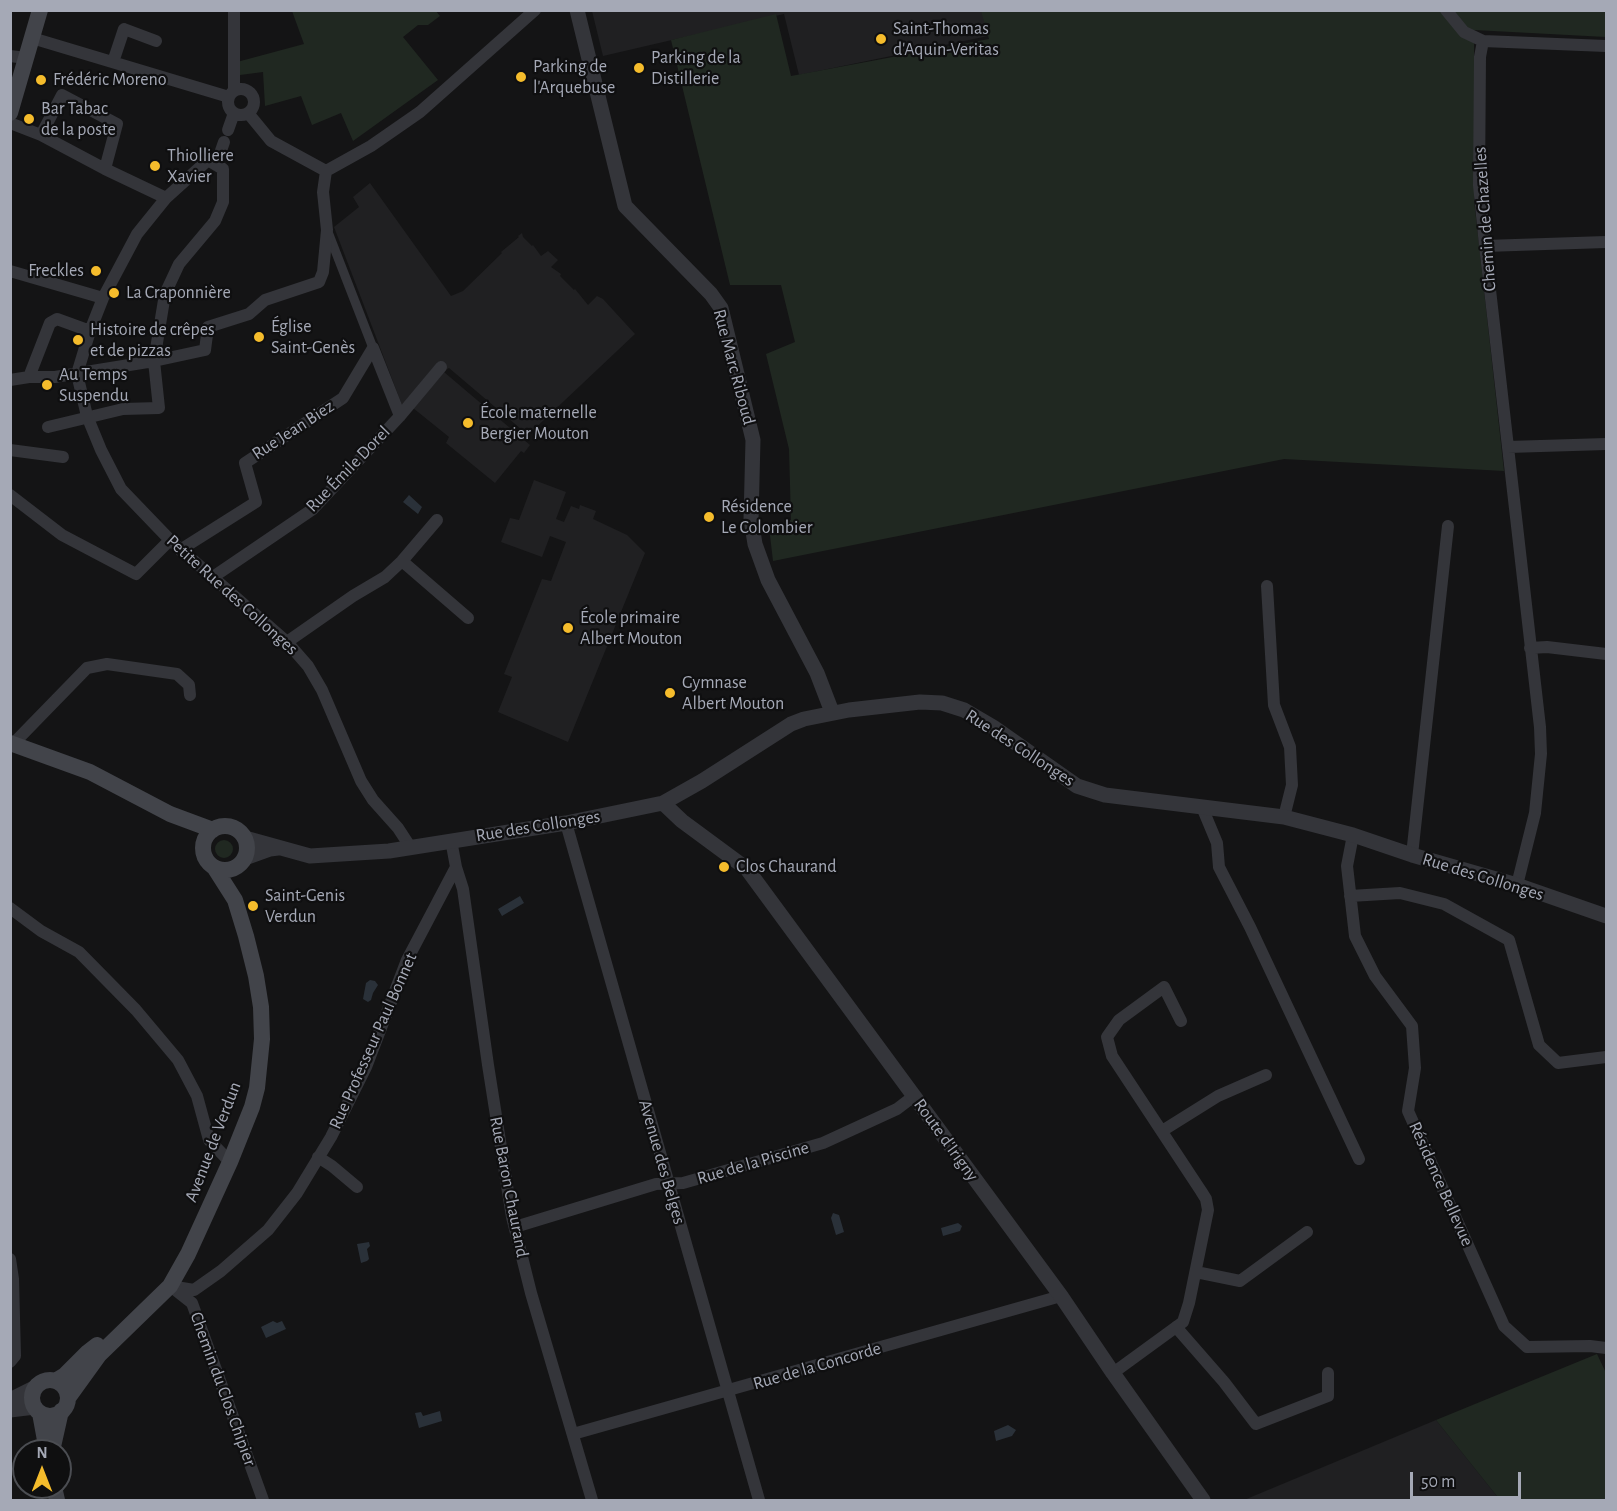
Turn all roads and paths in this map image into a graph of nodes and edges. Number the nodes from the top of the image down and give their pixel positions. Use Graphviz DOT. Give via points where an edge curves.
graph roads {
  1 [pos="40,10"];
  2 [pos="234,10"];
  3 [pos="535,10"];
  4 [pos="577,10"];
  5 [pos="1446,10"];
  6 [pos="32,38"];
  7 [pos="1483,41"];
  8 [pos="156,42"];
  9 [pos="1606,46"];
  10 [pos="18,57"];
  11 [pos="113,62"];
  12 [pos="232,94"];
  13 [pos="11,108"];
  14 [pos="234,113"];
  15 [pos="248,113"];
  16 [pos="10,123"];
  17 [pos="41,135"];
  18 [pos="219,167"];
  19 [pos="105,169"];
  20 [pos="326,171"];
  21 [pos="166,198"];
  22 [pos="327,230"];
  23 [pos="1606,242"];
  24 [pos="1485,246"];
  25 [pos="10,271"];
  26 [pos="103,298"];
  27 [pos="90,331"];
  28 [pos="372,348"];
  29 [pos="154,361"];
  30 [pos="441,367"];
  31 [pos="76,374"];
  32 [pos="29,377"];
  33 [pos="10,380"];
  34 [pos="87,416"];
  35 [pos="400,416"];
  36 [pos="48,427"];
  37 [pos="1606,444"];
  38 [pos="1508,447"];
  39 [pos="10,450"];
  40 [pos="63,457"];
  41 [pos="10,495"];
  42 [pos="437,520"];
  43 [pos="1448,526"];
  44 [pos="170,540"];
  45 [pos="180,550"];
  46 [pos="402,561"];
  47 [pos="213,578"];
  48 [pos="1267,586"];
  49 [pos="468,618"];
  50 [pos="287,642"];
  51 [pos="1530,648"];
  52 [pos="1606,654"];
  53 [pos="190,694"];
  54 [pos="832,712"];
  55 [pos="12,744"];
  56 [pos="663,803"];
  57 [pos="1202,807"];
  58 [pos="170,814"];
  59 [pos="1284,817"];
  60 [pos="566,823"];
  61 [pos="213,830"];
  62 [pos="1353,835"];
  63 [pos="245,838"];
  64 [pos="451,840"];
  65 [pos="203,845"];
  66 [pos="278,848"];
  67 [pos="411,848"];
  68 [pos="1412,855"];
  69 [pos="242,862"];
  70 [pos="214,867"];
  71 [pos="456,867"];
  72 [pos="1517,885"];
  73 [pos="1350,896"];
  74 [pos="235,900"];
  75 [pos="10,908"];
  76 [pos="1606,916"];
  77 [pos="1181,1021"];
  78 [pos="1606,1057"];
  79 [pos="1266,1075"];
  80 [pos="914,1096"];
  81 [pos="1162,1131"];
  82 [pos="318,1157"];
  83 [pos="1359,1159"];
  84 [pos="230,1162"];
  85 [pos="669,1183"];
  86 [pos="357,1187"];
  87 [pos="514,1227"];
  88 [pos="1307,1232"];
  89 [pos="10,1259"];
  90 [pos="1196,1272"];
  91 [pos="12,1279"];
  92 [pos="170,1286"];
  93 [pos="1061,1296"];
  94 [pos="1176,1327"];
  95 [pos="124,1329"];
  96 [pos="1606,1348"];
  97 [pos="10,1362"];
  98 [pos="1113,1373"];
  99 [pos="1328,1373"];
  100 [pos="55,1381"];
  101 [pos="36,1387"];
  102 [pos="728,1392"];
  103 [pos="10,1400"];
  104 [pos="64,1405"];
  105 [pos="10,1410"];
  106 [pos="37,1410"];
  107 [pos="573,1434"];
  108 [pos="44,1439"];
  109 [pos="55,1439"];
  110 [pos="263,1500"];
  111 [pos="592,1500"];
  112 [pos="759,1500"];
  113 [pos="1203,1500"];
  1 -- 6 [label="main road"];
  2 -- 12 [label="street"];
  3 -- 20 [label="street" via="420,112"];
  4 -- 54 [label="street, Rue Marc Riboud" via="625,206 721,308 753,440 751,519 755,544 768,580 817,673"];
  5 -- 7 [label="street" via="1464,32"];
  6 -- 10 [label="main road"];
  6 -- 11 [label="street"];
  7 -- 9 [label="street"];
  7 -- 24 [label="street, Chemin de Chazelles" via="1479,185"];
  8 -- 11 [label="street" via="124,29"];
  10 -- 13 [label="main road"];
  11 -- 12 [label="street"];
  12 -- 14 [label="street" via="229,107"];
  12 -- 15 [label="street" via="242,89 252,95 253,107"];
  14 -- 15 [label="street"];
  14 -- 18 [label="street"];
  15 -- 20 [label="street" via="271,141"];
  16 -- 17 [label="street"];
  17 -- 19 [label="street"];
  17 -- 19 [label="street" via="62,95 72,99 117,124"];
  18 -- 21 [label="street" via="208,160"];
  18 -- 29 [label="street" via="223,201 215,221 180,264 165,294"];
  19 -- 21 [label="street"];
  20 -- 22 [label="street" via="323,192"];
  21 -- 26 [label="street" via="137,234"];
  22 -- 28 [label="street"];
  22 -- 29 [label="street" via="319,282 265,300 249,314 208,327 205,350"];
  23 -- 24 [label="street"];
  24 -- 38 [label="street, Chemin de Chazelles"];
  25 -- 26 [label="street"];
  26 -- 27 [label="street"];
  27 -- 31 [label="street"];
  27 -- 32 [label="street" via="57,319 50,323"];
  28 -- 35 [label="street"];
  28 -- 45 [label="street, Rue Jean Biez" via="343,398 244,463 256,502"];
  29 -- 31 [label="street"];
  29 -- 34 [label="street" via="159,408"];
  30 -- 35 [label="street, Rue Émile Dorel"];
  31 -- 32 [label="street"];
  31 -- 34 [label="street, Petite Rue des Collonges"];
  32 -- 33 [label="street"];
  34 -- 36 [label="street"];
  34 -- 44 [label="street, Petite Rue des Collonges" via="121,489"];
  35 -- 47 [label="street, Rue Émile Dorel" via="313,509"];
  37 -- 38 [label="street"];
  38 -- 51 [label="street, Chemin de Chazelles"];
  39 -- 40 [label="street"];
  41 -- 44 [label="street" via="62,534 136,574"];
  42 -- 46 [label="street"];
  43 -- 68 [label="street"];
  44 -- 45 [label="street, Petite Rue des Collonges"];
  45 -- 47 [label="street, Petite Rue des Collonges"];
  46 -- 49 [label="street"];
  46 -- 50 [label="street" via="385,577"];
  47 -- 50 [label="street, Petite Rue des Collonges"];
  48 -- 59 [label="street" via="1274,705 1290,747 1292,785"];
  50 -- 67 [label="street, Petite Rue des Collonges" via="318,681 361,781"];
  51 -- 52 [label="street"];
  51 -- 72 [label="street, Chemin de Chazelles" via="1541,754 1535,813"];
  53 -- 55 [label="street" via="189,685 177,674 107,664 87,668"];
  54 -- 56 [label="street, Rue des Collonges" via="791,724"];
  54 -- 57 [label="street, Rue des Collonges" via="884,704 942,703 964,710 993,727 1077,786 1105,795"];
  55 -- 58 [label="main road" via="90,772"];
  56 -- 60 [label="street, Rue des Collonges"];
  56 -- 80 [label="street, Route d'Irigny" via="747,869"];
  57 -- 59 [label="street, Rue des Collonges"];
  57 -- 83 [label="street" via="1217,843 1219,867"];
  58 -- 61 [label="main road"];
  58 -- 65 [label="main road"];
  59 -- 62 [label="street, Rue des Collonges"];
  60 -- 64 [label="street, Rue des Collonges"];
  60 -- 85 [label="street, Avenue des Belges"];
  61 -- 63 [label="main road" via="227,826"];
  61 -- 65 [label="main road"];
  62 -- 68 [label="street, Rue des Collonges"];
  62 -- 73 [label="street, Résidence Bellevue" via="1347,866"];
  63 -- 66 [label="street, Rue des Collonges"];
  63 -- 69 [label="main road" via="247,851"];
  64 -- 67 [label="street, Rue des Collonges"];
  64 -- 71 [label="street, Rue Baron Chaurand"];
  65 -- 70 [label="main road" via="205,858"];
  66 -- 67 [label="street, Rue des Collonges" via="310,856"];
  66 -- 69 [label="street"];
  68 -- 72 [label="street, Rue des Collonges"];
  69 -- 70 [label="main road" via="226,870"];
  69 -- 74 [label="main road, Avenue de Verdun"];
  70 -- 74 [label="main road, Avenue de Verdun"];
  71 -- 82 [label="street, Rue Professeur Paul Bonnet" via="407,960 366,1067"];
  71 -- 87 [label="street, Rue Baron Chaurand" via="463,889"];
  72 -- 76 [label="street, Rue des Collonges"];
  73 -- 78 [label="street" via="1400,893 1444,904 1509,940 1539,1045 1558,1062"];
  73 -- 96 [label="street, Résidence Bellevue" via="1355,936 1375,976 1412,1026 1415,1068 1408,1111 1504,1326 1527,1347"];
  74 -- 84 [label="main road, Avenue de Verdun" via="256,976 262,1040 257,1088"];
  75 -- 84 [label="street" via="79,952 136,1010 178,1060 197,1095 208,1140"];
  77 -- 81 [label="street" via="1164,987 1119,1020 1107,1037 1112,1056"];
  79 -- 81 [label="street" via="1218,1096"];
  80 -- 85 [label="street, Rue de la Piscine" via="897,1109 823,1143 683,1183"];
  80 -- 93 [label="street, Route d'Irigny"];
  81 -- 90 [label="street" via="1206,1199 1208,1210"];
  82 -- 86 [label="street"];
  82 -- 92 [label="street, Rue Professeur Paul Bonnet" via="297,1193 268,1230 221,1271 194,1290"];
  84 -- 92 [label="main road, Avenue de Verdun"];
  85 -- 87 [label="street, Rue de la Piscine"];
  85 -- 102 [label="street, Avenue des Belges"];
  87 -- 107 [label="street, Rue Baron Chaurand"];
  88 -- 90 [label="street" via="1240,1281"];
  89 -- 91 [label="street"];
  90 -- 94 [label="street" via="1187,1315"];
  91 -- 97 [label="street" via="15,1356"];
  92 -- 95 [label="main road, Avenue de Verdun"];
  92 -- 110 [label="street, Chemin du Clos Chipier" via="192,1303"];
  93 -- 98 [label="street, Route d'Irigny"];
  93 -- 102 [label="street, Rue de la Concorde"];
  94 -- 98 [label="street"];
  94 -- 99 [label="street" via="1256,1424 1328,1396"];
  95 -- 100 [label="main road" via="88,1352"];
  95 -- 104 [label="main road" via="99,1355"];
  98 -- 113 [label="street, Route d'Irigny"];
  100 -- 101 [label="main road" via="45,1381"];
  100 -- 104 [label="main road" via="63,1386"];
  101 -- 103 [label="street"];
  101 -- 106 [label="main road" via="32,1397"];
  102 -- 107 [label="street, Rue de la Concorde"];
  102 -- 112 [label="street, Avenue des Belges"];
  104 -- 106 [label="main road" via="49,1415"];
  104 -- 109 [label="main road"];
  105 -- 106 [label="street"];
  106 -- 108 [label="main road"];
  107 -- 111 [label="street, Rue Baron Chaurand"];
}
